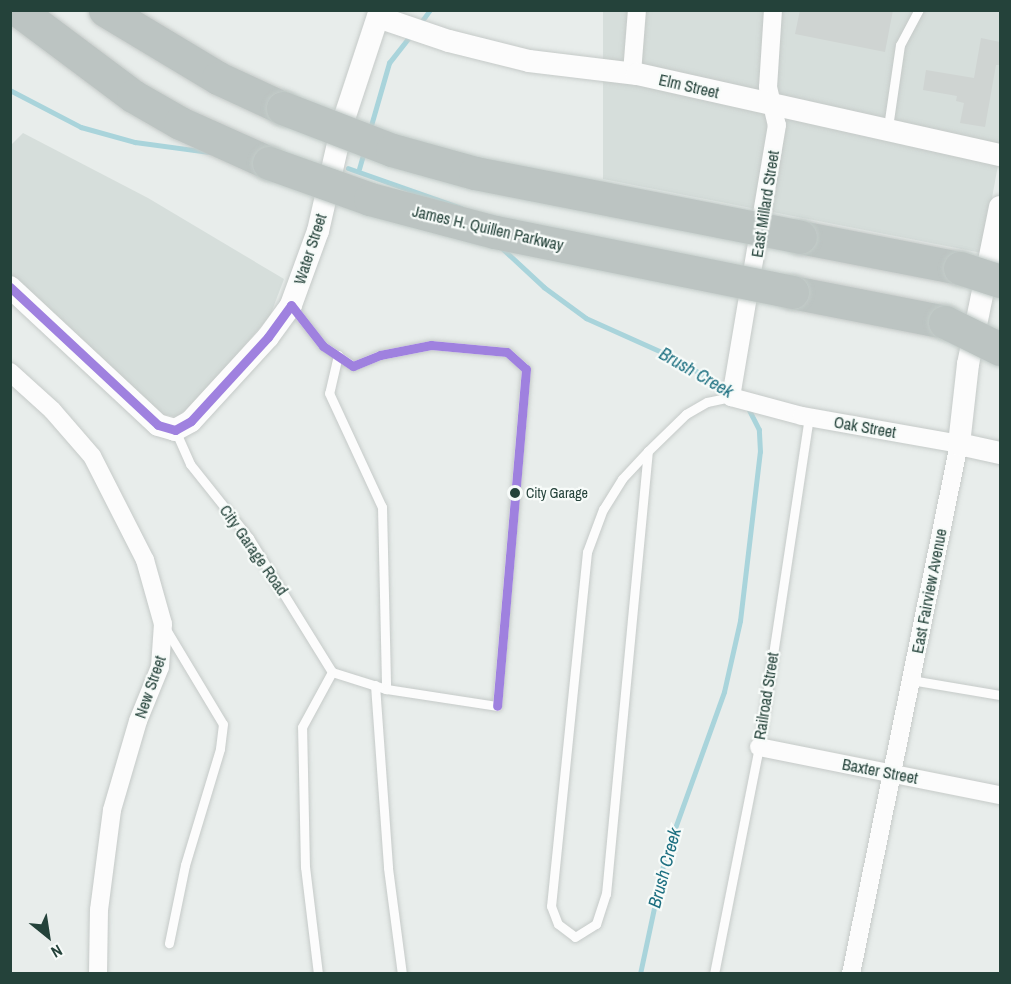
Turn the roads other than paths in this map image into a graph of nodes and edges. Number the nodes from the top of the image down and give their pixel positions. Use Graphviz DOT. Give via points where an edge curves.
graph roads {
  1 [pos="18,10"];
  2 [pos="637,10"];
  3 [pos="773,10"];
  4 [pos="920,10"];
  5 [pos="118,16"];
  6 [pos="385,17"];
  7 [pos="10,33"];
  8 [pos="633,73"];
  9 [pos="133,96"];
  10 [pos="775,107"];
  11 [pos="888,128"];
  12 [pos="1000,155"];
  13 [pos="1000,207"];
  14 [pos="949,266"];
  15 [pos="1000,266"];
  16 [pos="1000,281"];
  17 [pos="10,287"];
  18 [pos="291,305"];
  19 [pos="935,320"];
  20 [pos="1000,331"];
  21 [pos="1000,349"];
  22 [pos="338,355"];
  23 [pos="10,372"];
  24 [pos="731,397"];
  25 [pos="809,417"];
  26 [pos="167,427"];
  27 [pos="959,444"];
  28 [pos="648,451"];
  29 [pos="1000,453"];
  30 [pos="163,624"];
  31 [pos="332,672"];
  32 [pos="911,680"];
  33 [pos="375,685"];
  34 [pos="386,689"];
  35 [pos="1000,695"];
  36 [pos="759,747"];
  37 [pos="892,774"];
  38 [pos="1000,795"];
  39 [pos="169,943"];
  40 [pos="98,974"];
  41 [pos="318,974"];
  42 [pos="402,974"];
  43 [pos="714,974"];
  44 [pos="851,974"];
  1 -- 9 [label="highway, James H. Quillen Parkway"];
  2 -- 8 [label="street"];
  3 -- 10 [label="street, East Millard Street" via="768,87"];
  4 -- 11 [label="lane" via="900,45"];
  5 -- 14 [label="highway, bridge" via="218,78 373,143 475,172"];
  6 -- 8 [label="street, Elm Street" via="449,41 529,61"];
  6 -- 18 [label="street, Water Street" via="343,122 318,231"];
  7 -- 9 [label="highway" via="95,83"];
  8 -- 10 [label="street, Elm Street"];
  9 -- 19 [label="highway, James H. Quillen Parkway, bridge" via="180,123 269,163 370,199 495,232"];
  10 -- 11 [label="street, Elm Street"];
  10 -- 24 [label="street, East Millard Street" via="777,125 764,218"];
  11 -- 12 [label="street, Elm Street"];
  13 -- 27 [label="street, East Fairview Avenue" via="968,364"];
  14 -- 15 [label="highway"];
  14 -- 16 [label="highway, bridge"];
  17 -- 26 [label="street, City Garage Road"];
  18 -- 22 [label="lane" via="323,346"];
  18 -- 26 [label="street, Water Street" via="268,337 192,421"];
  19 -- 20 [label="highway, James H. Quillen Parkway, bridge"];
  19 -- 21 [label="highway, bridge"];
  22 -- 34 [label="lane" via="329,393 382,507"];
  22 -- 34 [label="lane" via="353,366 380,354 431,345 507,352 526,369 497,706"];
  23 -- 30 [label="street, New Street" via="52,410 92,456 146,560"];
  24 -- 25 [label="street, Oak Street"];
  24 -- 28 [label="lane" via="707,402 686,414"];
  25 -- 27 [label="street, Oak Street"];
  25 -- 36 [label="lane, Railroad Street"];
  26 -- 31 [label="lane, City Garage Road" via="190,464 249,538"];
  27 -- 29 [label="street, Oak Street"];
  27 -- 32 [label="street, East Fairview Avenue"];
  28 -- 28 [label="lane" via="606,894 596,924 575,937 558,924 551,906 587,552 603,509 622,478"];
  30 -- 39 [label="lane" via="223,724 220,749 185,865"];
  30 -- 40 [label="street, New Street" via="160,667 138,721 112,810 99,910"];
  31 -- 33 [label="lane"];
  31 -- 41 [label="lane" via="302,727 305,867"];
  32 -- 35 [label="lane"];
  32 -- 37 [label="street, East Fairview Avenue"];
  33 -- 34 [label="lane"];
  33 -- 42 [label="lane" via="388,868"];
  36 -- 37 [label="street, Baxter Street"];
  36 -- 43 [label="lane, Railroad Street"];
  37 -- 38 [label="street, Baxter Street"];
  37 -- 44 [label="street, East Fairview Avenue"];
}
